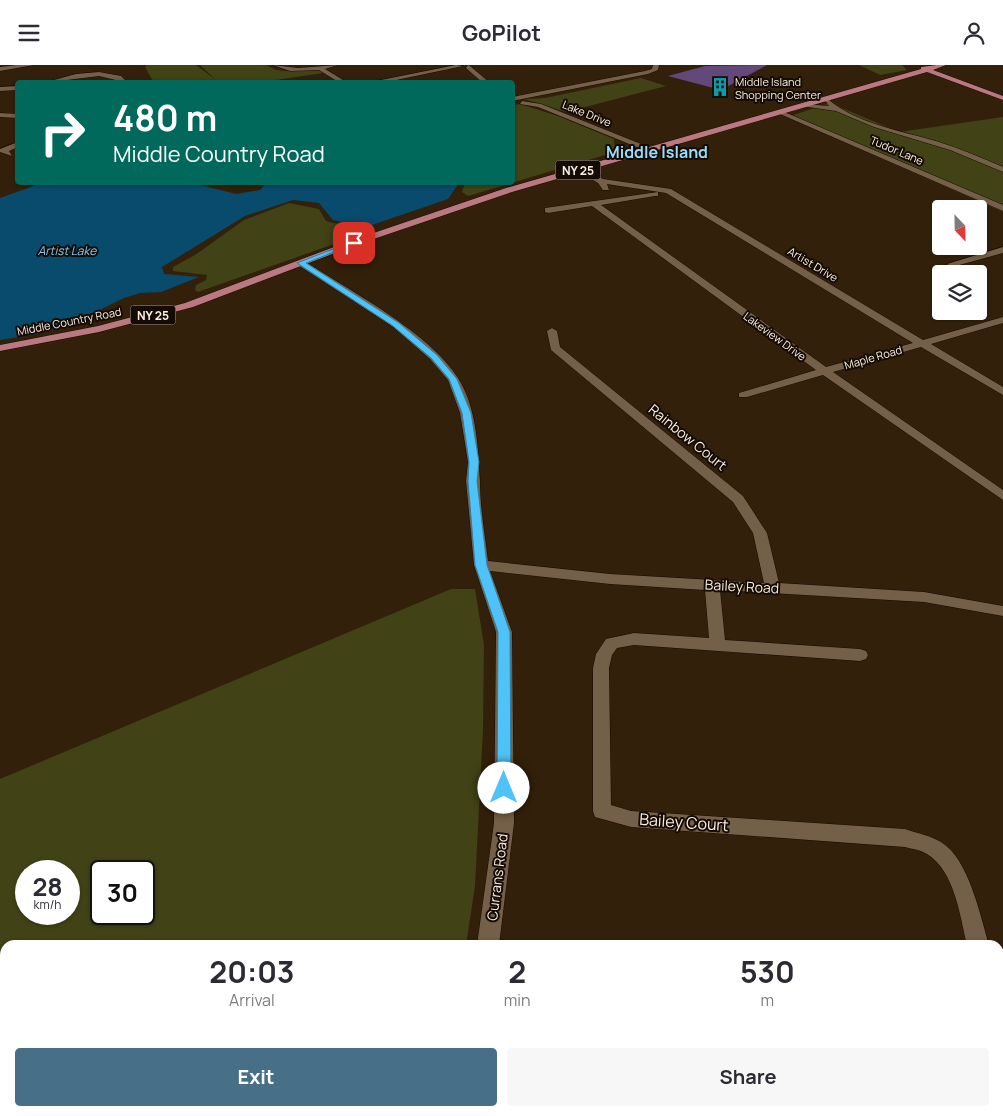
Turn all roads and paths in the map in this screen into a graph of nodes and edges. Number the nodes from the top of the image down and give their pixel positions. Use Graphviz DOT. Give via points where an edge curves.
graph roads {
  1 [pos="31,65"];
  2 [pos="276,65"];
  3 [pos="335,65"];
  4 [pos="460,65"];
  5 [pos="481,65"];
  6 [pos="656,65"];
  7 [pos="915,65"];
  8 [pos="943,65"];
  9 [pos="320,68"];
  10 [pos="0,69"];
  11 [pos="925,69"];
  12 [pos="63,80"];
  13 [pos="123,80"];
  14 [pos="340,80"];
  15 [pos="384,80"];
  16 [pos="483,80"];
  17 [pos="15,88"];
  18 [pos="0,89"];
  19 [pos="1003,98"];
  20 [pos="515,100"];
  21 [pos="826,100"];
  22 [pos="515,101"];
  23 [pos="804,106"];
  24 [pos="840,110"];
  25 [pos="782,113"];
  26 [pos="0,115"];
  27 [pos="15,117"];
  28 [pos="927,141"];
  29 [pos="15,145"];
  30 [pos="652,150"];
  31 [pos="15,153"];
  32 [pos="9,154"];
  33 [pos="0,158"];
  34 [pos="581,169"];
  35 [pos="1003,170"];
  36 [pos="1003,174"];
  37 [pos="602,181"];
  38 [pos="668,191"];
  39 [pos="595,204"];
  40 [pos="1003,208"];
  41 [pos="548,210"];
  42 [pos="1003,250"];
  43 [pos="301,263"];
  44 [pos="952,264"];
  45 [pos="1003,319"];
  46 [pos="552,331"];
  47 [pos="921,343"];
  48 [pos="0,348"];
  49 [pos="824,371"];
  50 [pos="1003,392"];
  51 [pos="743,395"];
  52 [pos="1003,496"];
  53 [pos="481,565"];
  54 [pos="712,585"];
  55 [pos="772,588"];
  56 [pos="1003,611"];
  57 [pos="718,645"];
  58 [pos="860,655"];
  59 [pos="489,940"];
  60 [pos="976,940"];
  1 -- 10 [label="street"];
  2 -- 9 [label="street" via="293,70"];
  3 -- 9 [label="street"];
  4 -- 15 [label="street"];
  5 -- 16 [label="street" via="468,67"];
  6 -- 20 [label="street" via="655,70 646,73"];
  7 -- 11 [label="main road"];
  8 -- 11 [label="main road, Middle Country Road / NY 25"];
  9 -- 14 [label="street"];
  11 -- 19 [label="main road"];
  11 -- 21 [label="main road, Middle Country Road / NY 25"];
  12 -- 13 [label="street" via="102,73"];
  17 -- 18 [label="street"];
  21 -- 23 [label="main road, Middle Country Road / NY 25"];
  21 -- 24 [label="street"];
  22 -- 30 [label="street, Lake Drive" via="539,105"];
  23 -- 24 [label="street"];
  23 -- 25 [label="main road, Middle Country Road / NY 25"];
  24 -- 28 [label="street"];
  25 -- 30 [label="main road, Middle Country Road / NY 25"];
  25 -- 40 [label="street, Tudor Lane"];
  26 -- 27 [label="street"];
  28 -- 35 [label="street"];
  28 -- 36 [label="street"];
  29 -- 32 [label="street" via="2,151"];
  30 -- 34 [label="main road, Middle Country Road / NY 25"];
  31 -- 32 [label="street"];
  32 -- 33 [label="street"];
  34 -- 37 [label="street"];
  34 -- 43 [label="main road, Middle Country Road / NY 25" via="464,205"];
  37 -- 38 [label="street, Artist Drive"];
  37 -- 39 [label="street" via="607,191 595,197"];
  38 -- 39 [label="street"];
  38 -- 47 [label="street, Artist Drive"];
  39 -- 41 [label="street"];
  39 -- 49 [label="street, Lakeview Drive"];
  42 -- 44 [label="street"];
  43 -- 48 [label="main road, Middle Country Road / NY 25" via="213,297 131,321"];
  43 -- 53 [label="street, Currans Road" via="396,324 434,357 453,379 466,413 474,462 472,481"];
  45 -- 47 [label="street, Maple Road"];
  46 -- 55 [label="street, Rainbow Court" via="555,348 726,487 752,514 766,547"];
  47 -- 49 [label="street, Maple Road"];
  47 -- 50 [label="street, Artist Drive"];
  49 -- 51 [label="street, Maple Road"];
  49 -- 52 [label="street, Lakeview Drive"];
  53 -- 54 [label="street, Bailey Road" via="610,579"];
  53 -- 59 [label="street, Currans Road" via="504,632 504,823"];
  54 -- 55 [label="street, Bailey Road"];
  54 -- 57 [label="street"];
  55 -- 56 [label="street, Bailey Road" via="924,597"];
  57 -- 58 [label="street, Bailey Court"];
  57 -- 60 [label="street, Bailey Court" via="634,639 612,643 604,654 601,668 602,811 631,819 914,841 936,849 948,862 958,879"];
}
